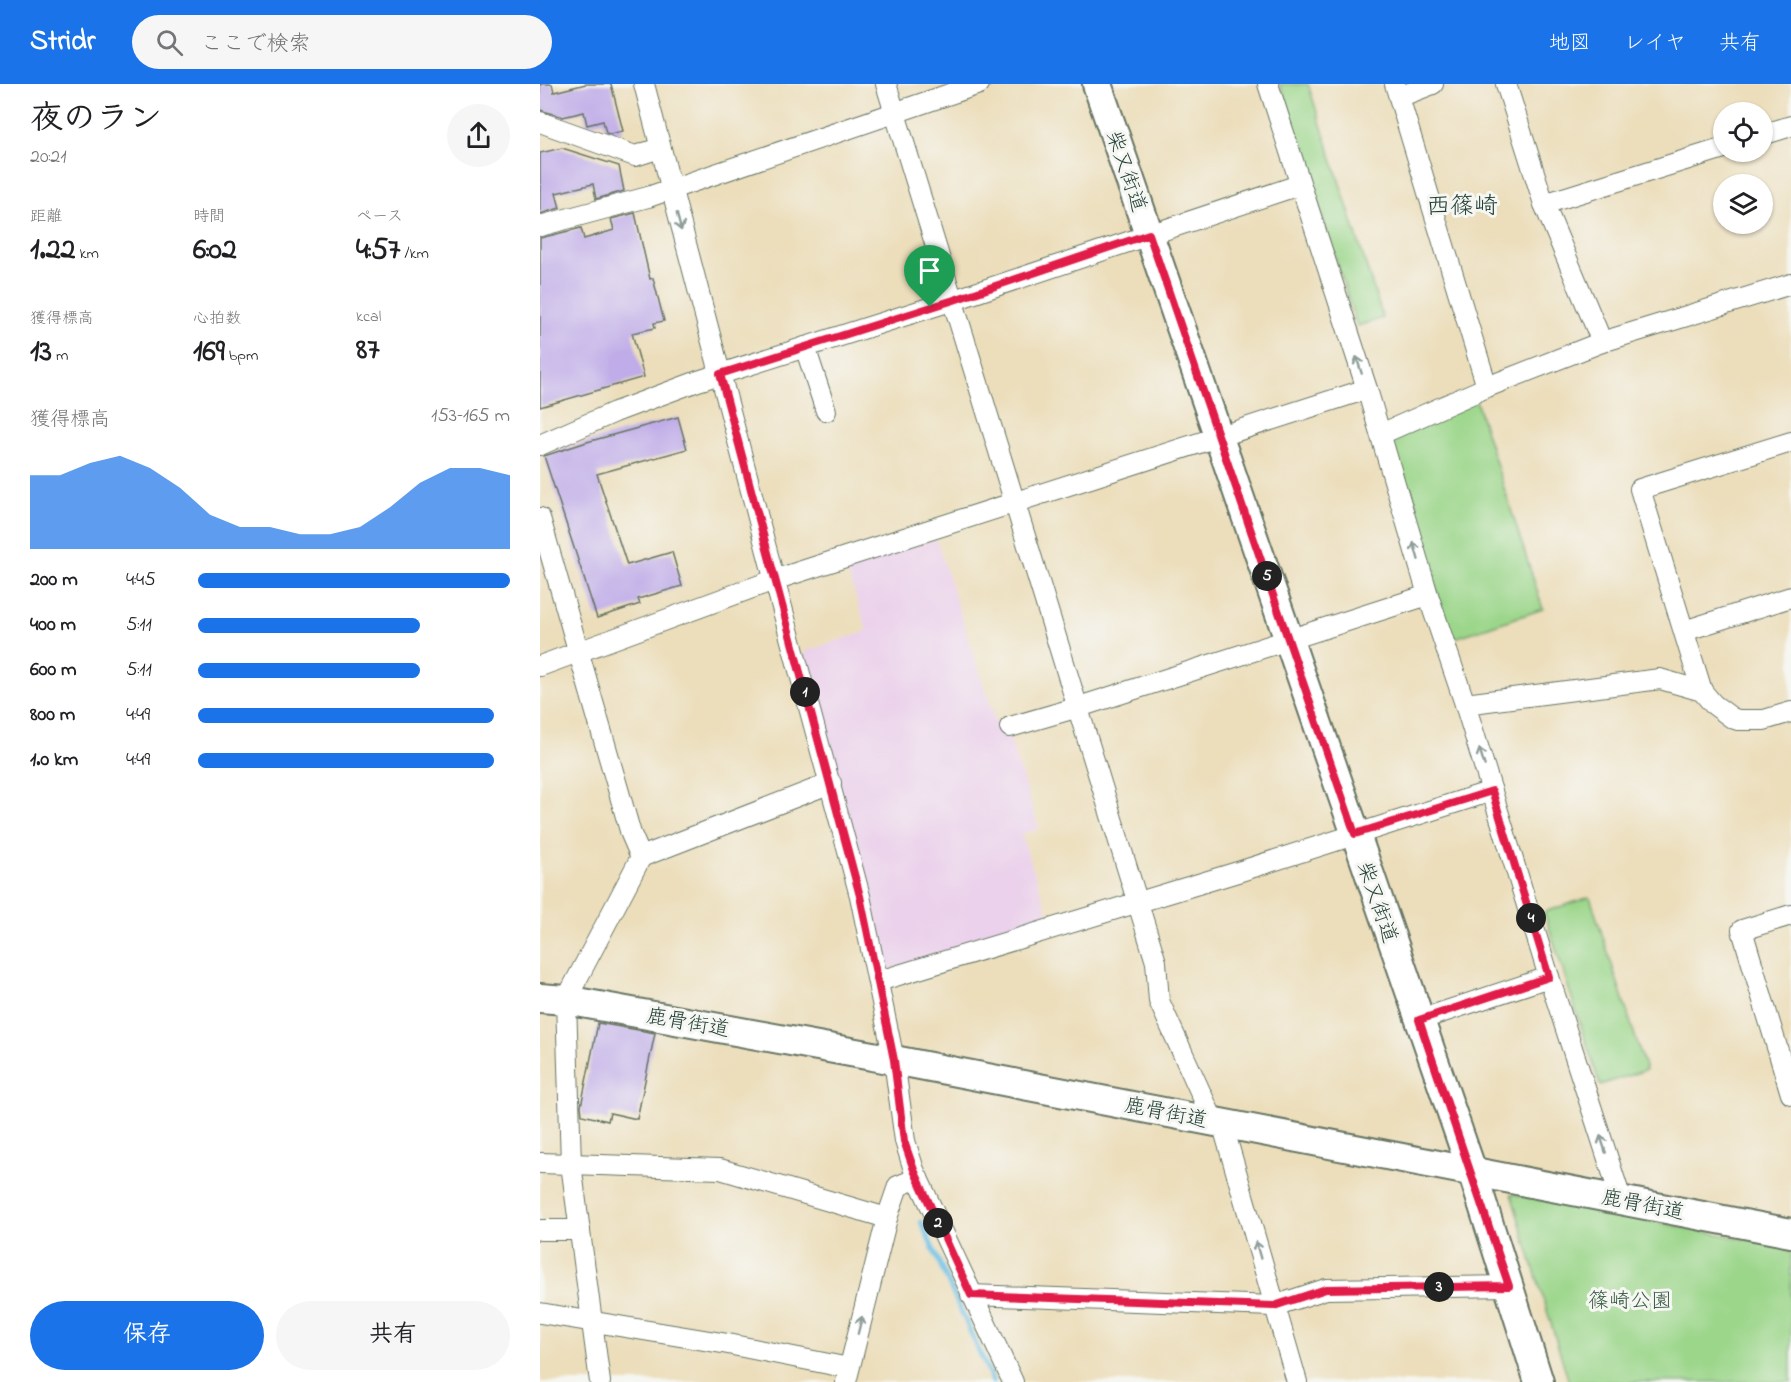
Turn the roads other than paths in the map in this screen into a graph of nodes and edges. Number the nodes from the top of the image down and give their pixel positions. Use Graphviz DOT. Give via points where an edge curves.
graph roads {
  1 [pos="644,84"];
  2 [pos="886,84"];
  3 [pos="979,84"];
  4 [pos="1097,84"];
  5 [pos="1268,84"];
  6 [pos="1433,84"];
  7 [pos="1506,84"];
  8 [pos="1397,90"];
  9 [pos="895,113"];
  10 [pos="540,122"];
  11 [pos="1791,126"];
  12 [pos="1773,132"];
  13 [pos="660,148"];
  14 [pos="1713,151"];
  15 [pos="1299,186"];
  16 [pos="670,189"];
  17 [pos="1544,204"];
  18 [pos="540,226"];
  19 [pos="1149,234"];
  20 [pos="1791,284"];
  21 [pos="954,300"];
  22 [pos="1602,342"];
  23 [pos="805,347"];
  24 [pos="720,374"];
  25 [pos="1487,387"];
  26 [pos="1367,388"];
  27 [pos="826,411"];
  28 [pos="1381,434"];
  29 [pos="1219,436"];
  30 [pos="1791,442"];
  31 [pos="540,445"];
  32 [pos="1015,500"];
  33 [pos="540,518"];
  34 [pos="774,580"];
  35 [pos="1428,595"];
  36 [pos="1791,597"];
  37 [pos="1684,630"];
  38 [pos="1288,639"];
  39 [pos="580,651"];
  40 [pos="540,666"];
  41 [pos="1702,691"];
  42 [pos="1465,704"];
  43 [pos="1079,707"];
  44 [pos="1791,712"];
  45 [pos="1010,727"];
  46 [pos="831,783"];
  47 [pos="1492,791"];
  48 [pos="1355,834"];
  49 [pos="641,857"];
  50 [pos="1138,902"];
  51 [pos="1791,915"];
  52 [pos="1549,977"];
  53 [pos="879,981"];
  54 [pos="553,999"];
  55 [pos="1419,1020"];
  56 [pos="894,1060"];
  57 [pos="1791,1094"];
  58 [pos="1218,1122"];
  59 [pos="540,1163"];
  60 [pos="571,1164"];
  61 [pos="1472,1171"];
  62 [pos="918,1178"];
  63 [pos="1621,1199"];
  64 [pos="887,1218"];
  65 [pos="540,1230"];
  66 [pos="580,1230"];
  67 [pos="1791,1233"];
  68 [pos="1509,1286"];
  69 [pos="971,1295"];
  70 [pos="1274,1306"];
  71 [pos="540,1313"];
  72 [pos="592,1322"];
  73 [pos="847,1375"];
  74 [pos="600,1382"];
  75 [pos="1013,1382"];
  76 [pos="1297,1382"];
  77 [pos="1539,1382"];
  1 -- 13 [label="street"];
  2 -- 9 [label="street"];
  3 -- 9 [label="street"];
  4 -- 19 [label="main road, 柴又街道"];
  5 -- 15 [label="street"];
  6 -- 8 [label="street"];
  7 -- 17 [label="street"];
  8 -- 25 [label="street"];
  9 -- 16 [label="street"];
  9 -- 21 [label="street"];
  10 -- 13 [label="street" via="635,156"];
  11 -- 12 [label="street"];
  13 -- 16 [label="street"];
  14 -- 17 [label="street"];
  15 -- 19 [label="street"];
  26 -- 15 [label="street, one-way"];
  16 -- 18 [label="street"];
  16 -- 24 [label="street, one-way"];
  17 -- 22 [label="street"];
  19 -- 21 [label="street"];
  19 -- 29 [label="main road, 柴又街道"];
  20 -- 22 [label="street"];
  21 -- 23 [label="street"];
  21 -- 32 [label="street"];
  22 -- 25 [label="street"];
  23 -- 24 [label="street"];
  23 -- 27 [label="street"];
  24 -- 31 [label="street" via="615,412"];
  24 -- 34 [label="street"];
  25 -- 28 [label="street"];
  26 -- 28 [label="street"];
  26 -- 29 [label="street"];
  35 -- 28 [label="street, one-way"];
  29 -- 32 [label="street"];
  29 -- 38 [label="main road, 柴又街道"];
  30 -- 37 [label="street" via="1640,489"];
  32 -- 34 [label="street"];
  32 -- 43 [label="street"];
  33 -- 39 [label="street"];
  34 -- 39 [label="street"];
  34 -- 46 [label="street"];
  35 -- 38 [label="street"];
  35 -- 42 [label="street"];
  36 -- 37 [label="street"];
  37 -- 41 [label="street"];
  38 -- 43 [label="street"];
  38 -- 48 [label="main road, 柴又街道"];
  39 -- 40 [label="street"];
  39 -- 49 [label="street" via="631,834"];
  41 -- 42 [label="street" via="1660,679"];
  41 -- 44 [label="street" via="1713,704 1738,720 1764,720"];
  47 -- 42 [label="street, one-way"];
  43 -- 45 [label="street"];
  43 -- 50 [label="street"];
  46 -- 49 [label="street"];
  46 -- 53 [label="street"];
  47 -- 48 [label="street"];
  47 -- 52 [label="street"];
  48 -- 50 [label="street"];
  48 -- 55 [label="main road, 柴又街道"];
  49 -- 54 [label="street"];
  50 -- 53 [label="street"];
  50 -- 58 [label="street" via="1156,962 1159,1002"];
  51 -- 57 [label="street" via="1742,930"];
  52 -- 55 [label="street"];
  63 -- 52 [label="street, one-way"];
  53 -- 56 [label="street"];
  54 -- 56 [label="main road, 鹿骨街道"];
  54 -- 60 [label="street"];
  55 -- 61 [label="main road, 柴又街道"];
  56 -- 58 [label="main road, 鹿骨街道"];
  56 -- 62 [label="street" via="904,1141"];
  58 -- 61 [label="main road, 鹿骨街道"];
  70 -- 58 [label="street, one-way"];
  59 -- 60 [label="street"];
  60 -- 64 [label="street" via="720,1169"];
  60 -- 66 [label="street"];
  61 -- 63 [label="main road, 鹿骨街道"];
  61 -- 68 [label="main road, 柴又街道"];
  62 -- 64 [label="street" via="898,1186"];
  62 -- 69 [label="street"];
  63 -- 67 [label="main road, 鹿骨街道"];
  73 -- 64 [label="street, one-way"];
  65 -- 66 [label="street"];
  66 -- 72 [label="street"];
  68 -- 70 [label="street" via="1326,1289"];
  68 -- 77 [label="main road, 柴又街道"];
  69 -- 70 [label="street"];
  69 -- 75 [label="street"];
  70 -- 76 [label="street"];
  71 -- 72 [label="street"];
  72 -- 73 [label="street" via="728,1344"];
  72 -- 74 [label="street"];
}
